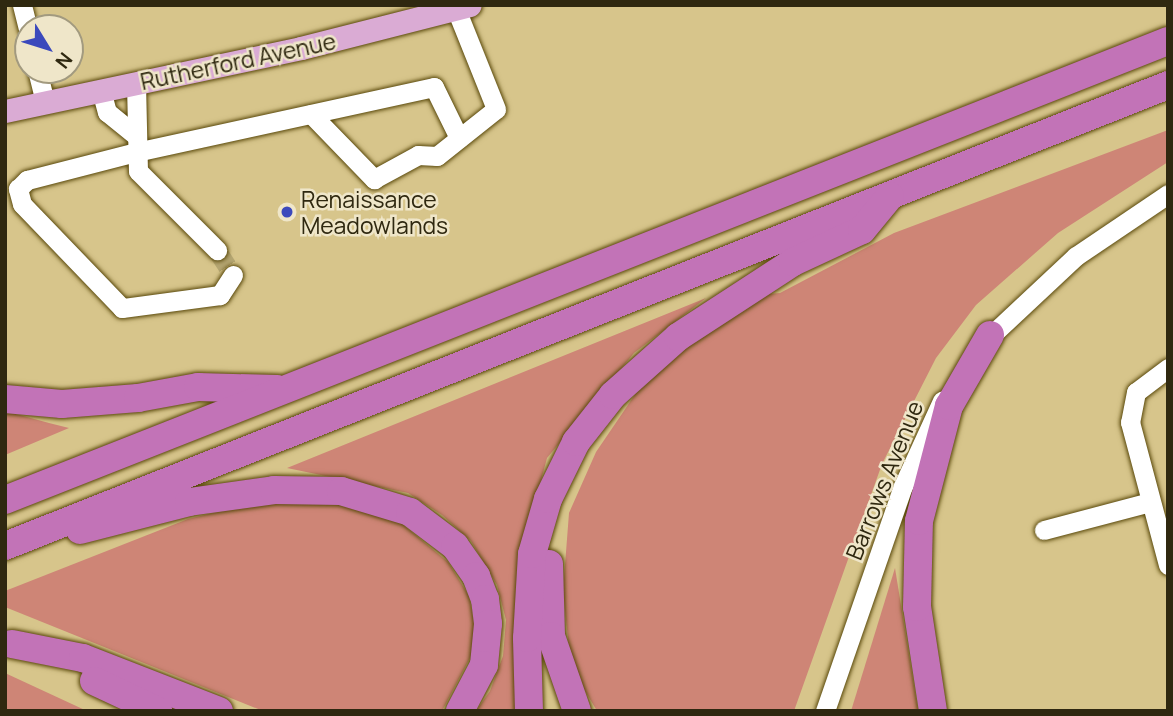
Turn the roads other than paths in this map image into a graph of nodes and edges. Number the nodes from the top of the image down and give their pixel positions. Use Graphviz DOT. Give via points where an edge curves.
graph roads {
  1 [pos="463,7"];
  2 [pos="1168,41"];
  3 [pos="136,83"];
  4 [pos="40,84"];
  5 [pos="1168,85"];
  6 [pos="101,90"];
  7 [pos="45,102"];
  8 [pos="5,111"];
  9 [pos="311,114"];
  10 [pos="459,138"];
  11 [pos="135,143"];
  12 [pos="892,194"];
  13 [pos="1168,194"];
  14 [pos="217,250"];
  15 [pos="233,275"];
  16 [pos="990,335"];
  17 [pos="1168,368"];
  18 [pos="627,381"];
  19 [pos="289,389"];
  20 [pos="5,399"];
  21 [pos="5,500"];
  22 [pos="1150,502"];
  23 [pos="1044,530"];
  24 [pos="5,547"];
  25 [pos="1168,565"];
  26 [pos="9,642"];
  27 [pos="158,711"];
  28 [pos="219,711"];
  29 [pos="460,711"];
  30 [pos="530,711"];
  31 [pos="577,711"];
  32 [pos="825,711"];
  33 [pos="933,711"];
  1 -- 3 [label="main road, Rutherford Avenue"];
  1 -- 10 [label="street" via="496,109"];
  2 -- 19 [label="highway"];
  3 -- 6 [label="main road, Rutherford Avenue"];
  3 -- 11 [label="street"];
  4 -- 7 [label="street"];
  5 -- 12 [label="highway"];
  6 -- 7 [label="main road, Rutherford Avenue"];
  6 -- 11 [label="street" via="107,112"];
  7 -- 8 [label="main road, Rutherford Avenue"];
  9 -- 10 [label="street" via="434,87"];
  9 -- 10 [label="street" via="374,179 418,155 437,156"];
  9 -- 11 [label="street"];
  11 -- 14 [label="street" via="138,171"];
  11 -- 15 [label="street" via="27,180 18,189 19,199 122,307 220,295"];
  12 -- 18 [label="highway" via="862,230 793,262 733,298"];
  12 -- 24 [label="highway"];
  13 -- 16 [label="street, Barrows Avenue" via="1076,256"];
  16 -- 32 [label="street, Barrows Avenue" via="947,392 918,449"];
  16 -- 33 [label="highway" via="949,406 919,521 917,607"];
  17 -- 22 [label="street" via="1146,381 1131,406 1130,422"];
  18 -- 30 [label="highway" via="576,442 540,518 529,592"];
  18 -- 31 [label="highway" via="572,465 551,539 551,635"];
  19 -- 20 [label="highway" via="198,387 62,404"];
  19 -- 21 [label="highway"];
  22 -- 23 [label="street"];
  22 -- 25 [label="street"];
  24 -- 29 [label="highway" via="244,493 327,490 383,501 446,536 481,587 488,624 487,652 479,679"];
  26 -- 27 [label="highway"];
  26 -- 28 [label="highway" via="83,657"];
}
